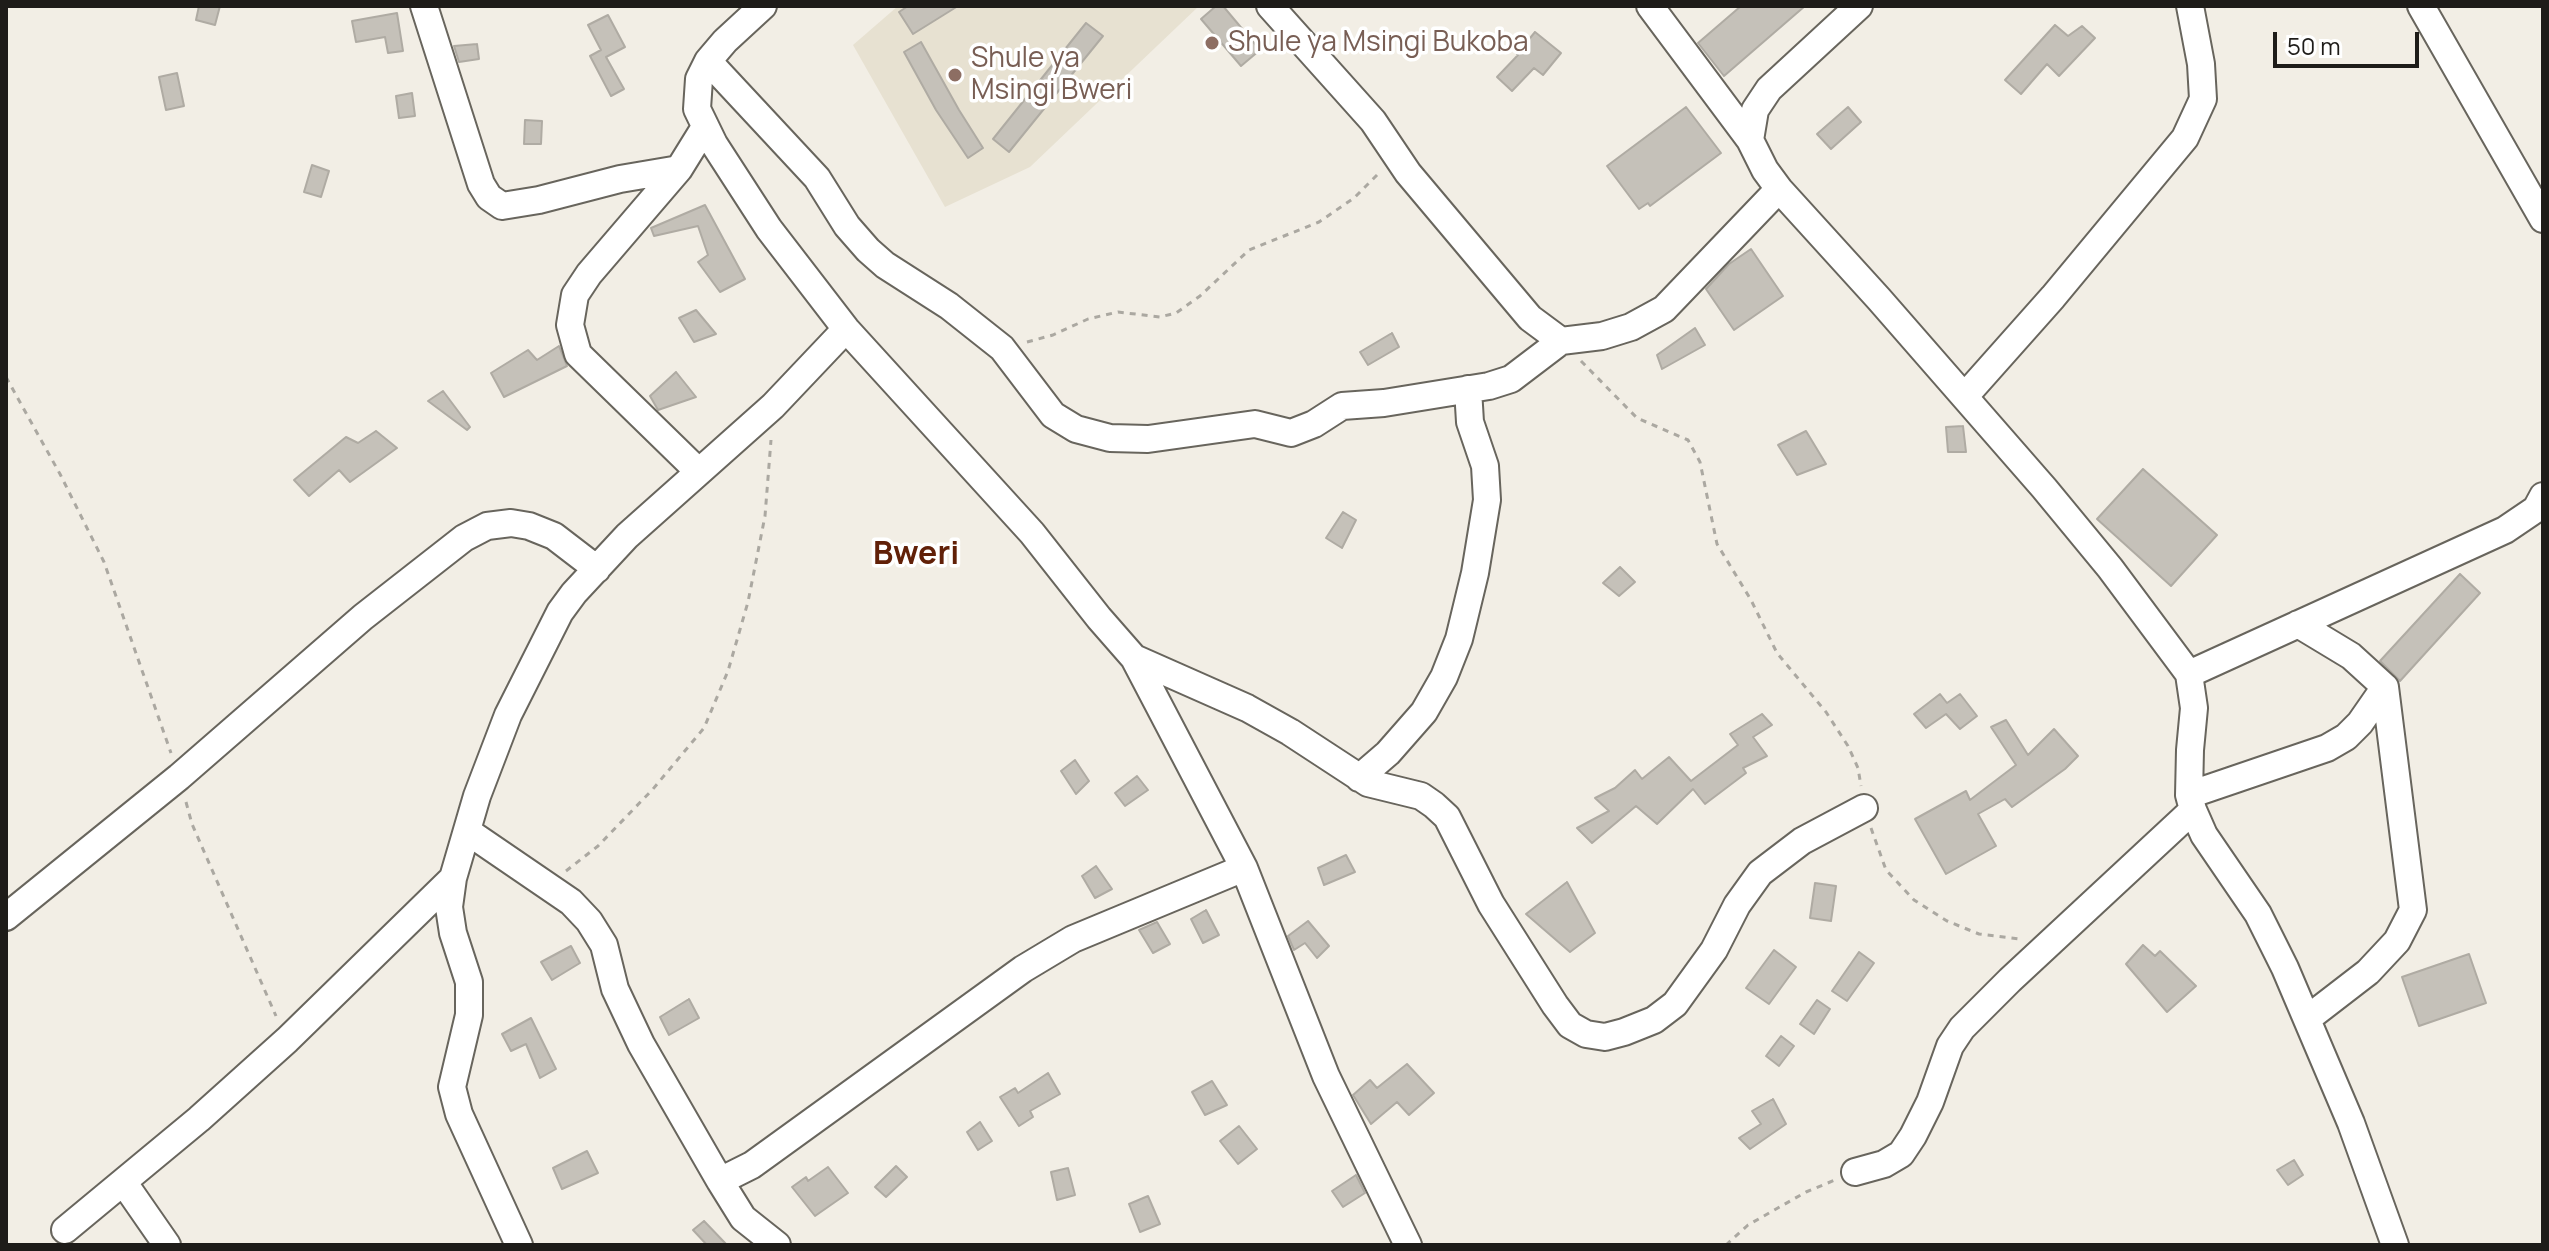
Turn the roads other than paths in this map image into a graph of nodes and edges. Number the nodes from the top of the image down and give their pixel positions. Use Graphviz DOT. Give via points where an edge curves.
graph roads {
  1 [pos="424,6"];
  2 [pos="763,6"];
  3 [pos="1270,6"];
  4 [pos="1650,6"];
  5 [pos="1859,6"];
  6 [pos="2190,6"];
  7 [pos="2421,6"];
  8 [pos="708,61"];
  9 [pos="705,127"];
  10 [pos="1750,140"];
  11 [pos="679,169"];
  12 [pos="1779,189"];
  13 [pos="2540,203"];
  14 [pos="846,329"];
  15 [pos="1561,341"];
  16 [pos="1468,389"];
  17 [pos="1965,396"];
  18 [pos="699,472"];
  19 [pos="2543,496"];
  20 [pos="597,569"];
  21 [pos="2298,624"];
  22 [pos="1134,658"];
  23 [pos="2189,674"];
  24 [pos="2385,687"];
  25 [pos="1359,778"];
  26 [pos="2191,803"];
  27 [pos="1864,808"];
  28 [pos="467,831"];
  29 [pos="1244,868"];
  30 [pos="453,878"];
  31 [pos="6,917"];
  32 [pos="2307,1019"];
  33 [pos="1855,1172"];
  34 [pos="720,1181"];
  35 [pos="124,1183"];
  36 [pos="65,1230"];
  37 [pos="167,1245"];
  38 [pos="519,1245"];
  39 [pos="777,1245"];
  40 [pos="1408,1245"];
  41 [pos="2395,1245"];
  1 -- 11 [label="street" via="481,184 502,206"];
  2 -- 8 [label="street"];
  3 -- 15 [label="street" via="1373,121 1530,318"];
  4 -- 10 [label="street"];
  5 -- 10 [label="street" via="1769,89 1755,110"];
  6 -- 17 [label="street" via="2203,99 2185,138"];
  7 -- 13 [label="street"];
  8 -- 9 [label="street" via="697,93"];
  8 -- 16 [label="street" via="817,178 868,250 1002,348 1053,415 1076,429 1110,438 1148,439 1255,424 1291,433 1342,406"];
  9 -- 11 [label="street"];
  9 -- 14 [label="street" via="769,229"];
  10 -- 12 [label="street"];
  11 -- 18 [label="street" via="589,274 575,295 570,325 578,354"];
  12 -- 15 [label="street" via="1664,309 1631,327"];
  12 -- 17 [label="street"];
  14 -- 18 [label="street" via="773,406"];
  14 -- 22 [label="street" via="1032,533"];
  15 -- 16 [label="street" via="1511,379"];
  16 -- 25 [label="street" via="1487,500 1459,639 1424,712"];
  17 -- 23 [label="street" via="2110,568"];
  18 -- 20 [label="street"];
  19 -- 21 [label="street" via="2536,509 2505,530"];
  20 -- 28 [label="street" via="560,612 514,703"];
  20 -- 31 [label="street" via="554,536 529,526 487,526 464,538"];
  21 -- 23 [label="street"];
  21 -- 24 [label="street" via="2351,656"];
  22 -- 25 [label="street" via="1247,708"];
  22 -- 29 [label="street"];
  23 -- 26 [label="street" via="2194,708"];
  24 -- 26 [label="street" via="2346,737"];
  24 -- 32 [label="street" via="2413,910 2397,941 2368,972"];
  25 -- 27 [label="street" via="1421,796 1447,817 1491,904 1555,1005 1570,1025 1605,1037 1654,1020 1675,1004 1760,873 1802,841"];
  26 -- 32 [label="street" via="2204,835 2258,914"];
  26 -- 33 [label="street" via="1962,1028 1901,1154"];
  28 -- 30 [label="street"];
  28 -- 34 [label="street" via="571,902 589,921 604,945 615,989 641,1044"];
  29 -- 34 [label="street" via="1073,939 1023,969 752,1165"];
  29 -- 40 [label="street" via="1326,1076"];
  30 -- 35 [label="street" via="287,1040"];
  30 -- 38 [label="street" via="449,907 469,982 469,1015 452,1087 459,1114"];
  32 -- 41 [label="street"];
  34 -- 39 [label="street" via="743,1218"];
  35 -- 36 [label="street"];
  35 -- 37 [label="street"];
}
